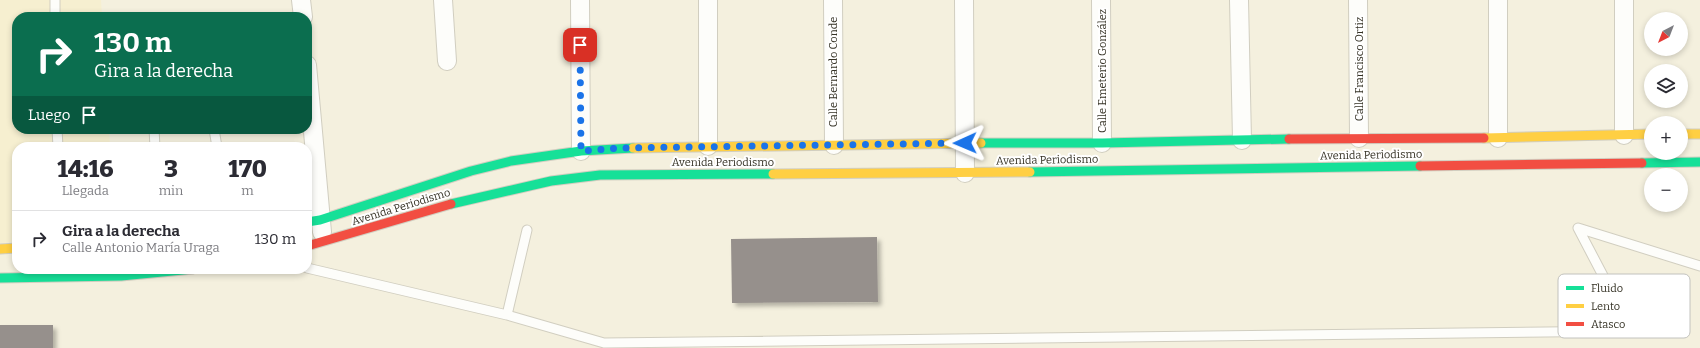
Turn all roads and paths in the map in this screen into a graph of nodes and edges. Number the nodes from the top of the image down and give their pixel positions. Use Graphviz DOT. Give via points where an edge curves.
graph roads {
  1 [pos="55,0"];
  2 [pos="301,0"];
  3 [pos="443,0"];
  4 [pos="580,0"];
  5 [pos="708,0"];
  6 [pos="833,0"];
  7 [pos="964,0"];
  8 [pos="1101,0"];
  9 [pos="1239,0"];
  10 [pos="1358,0"];
  11 [pos="1498,0"];
  12 [pos="1624,0"];
  13 [pos="55,12"];
  14 [pos="302,12"];
  15 [pos="447,61"];
  16 [pos="1644,134"];
  17 [pos="1688,134"];
  18 [pos="1700,134"];
  19 [pos="1624,135"];
  20 [pos="1359,138"];
  21 [pos="1498,138"];
  22 [pos="1242,140"];
  23 [pos="965,143"];
  24 [pos="1102,143"];
  25 [pos="834,144"];
  26 [pos="708,146"];
  27 [pos="581,151"];
  28 [pos="1700,162"];
  29 [pos="965,173"];
  30 [pos="312,176"];
  31 [pos="314,221"];
  32 [pos="527,230"];
  33 [pos="315,244"];
  34 [pos="0,248"];
  35 [pos="12,248"];
  36 [pos="1700,266"];
  37 [pos="312,269"];
  38 [pos="140,274"];
  39 [pos="1602,274"];
  40 [pos="0,278"];
  41 [pos="507,315"];
  42 [pos="1558,332"];
  1 -- 13 [label="lane"];
  2 -- 14 [label="street"];
  3 -- 15 [label="street"];
  4 -- 27 [label="street"];
  5 -- 26 [label="street"];
  6 -- 25 [label="street, Calle Bernardo Conde"];
  7 -- 23 [label="street"];
  8 -- 24 [label="street, Calle Emeterio González"];
  9 -- 22 [label="street"];
  10 -- 20 [label="street, Calle Francisco Ortiz"];
  11 -- 21 [label="street"];
  12 -- 19 [label="street"];
  16 -- 19 [label="street, Avenida Periodismo"];
  17 -- 18 [label="street"];
  19 -- 21 [label="street, Avenida Periodismo"];
  20 -- 21 [label="street, Avenida Periodismo"];
  20 -- 22 [label="street, Avenida Periodismo"];
  22 -- 24 [label="street, Avenida Periodismo"];
  23 -- 24 [label="street, Avenida Periodismo"];
  23 -- 25 [label="street, Avenida Periodismo"];
  23 -- 29 [label="street"];
  25 -- 26 [label="street, Avenida Periodismo"];
  26 -- 27 [label="street, Avenida Periodismo"];
  27 -- 31 [label="street, Avenida Periodismo" via="484,167"];
  28 -- 29 [label="street, Avenida Periodismo"];
  29 -- 33 [label="street, Avenida Periodismo" via="600,175 551,181 466,200"];
  30 -- 31 [label="street"];
  31 -- 33 [label="street"];
  32 -- 41 [label="lane"];
  34 -- 35 [label="street"];
  36 -- 39 [label="lane" via="1578,228"];
  37 -- 41 [label="lane"];
  38 -- 40 [label="street"];
  41 -- 42 [label="lane" via="604,343"];
}
